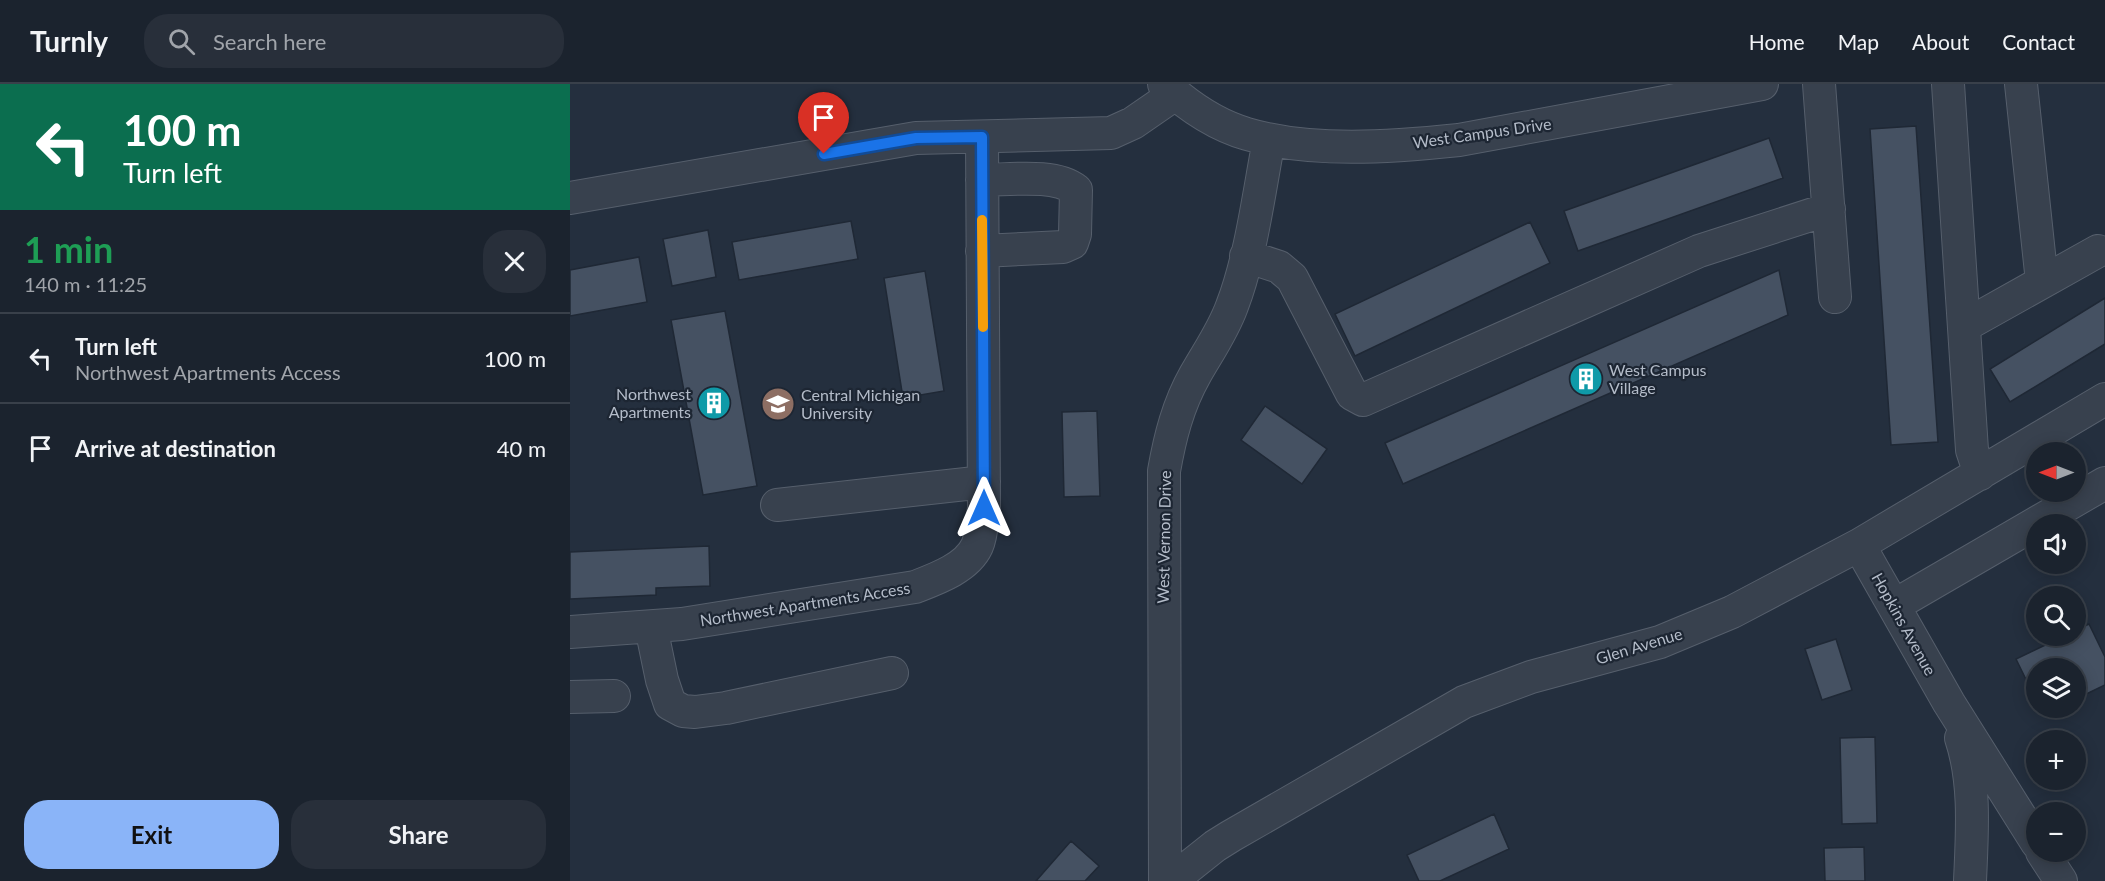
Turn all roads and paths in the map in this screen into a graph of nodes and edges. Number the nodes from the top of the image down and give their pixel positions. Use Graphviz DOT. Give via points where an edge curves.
graph roads {
  1 [pos="1762,84"];
  2 [pos="1819,84"];
  3 [pos="1948,84"];
  4 [pos="2021,84"];
  5 [pos="1170,89"];
  6 [pos="982,137"];
  7 [pos="1269,140"];
  8 [pos="982,180"];
  9 [pos="570,198"];
  10 [pos="1829,209"];
  11 [pos="982,250"];
  12 [pos="2098,251"];
  13 [pos="1246,256"];
  14 [pos="2042,282"];
  15 [pos="1835,297"];
  16 [pos="1964,326"];
  17 [pos="2105,399"];
  18 [pos="1980,474"];
  19 [pos="984,482"];
  20 [pos="2105,483"];
  21 [pos="777,505"];
  22 [pos="1859,544"];
  23 [pos="1895,605"];
  24 [pos="651,627"];
  25 [pos="570,632"];
  26 [pos="892,674"];
  27 [pos="614,696"];
  28 [pos="570,697"];
  29 [pos="1948,703"];
  30 [pos="2026,826"];
  31 [pos="2049,862"];
  32 [pos="1165,881"];
  33 [pos="1171,881"];
  34 [pos="1970,881"];
  35 [pos="2061,881"];
  1 -- 7 [label="street, West Campus Drive" via="1459,140 1331,146"];
  2 -- 10 [label="street"];
  3 -- 16 [label="street"];
  4 -- 14 [label="street"];
  5 -- 6 [label="street" via="1133,123 1111,133"];
  5 -- 7 [label="street, West Campus Drive" via="1213,120"];
  6 -- 8 [label="street, Northwest Apartments Access"];
  6 -- 9 [label="street" via="916,138"];
  7 -- 13 [label="street, West Vernon Drive"];
  8 -- 11 [label="street, Northwest Apartments Access"];
  8 -- 11 [label="street" via="1055,180 1076,190 1072,243 1063,247"];
  10 -- 13 [label="street" via="1699,251 1363,400 1352,394 1292,278 1279,267"];
  10 -- 15 [label="street"];
  11 -- 19 [label="street, Northwest Apartments Access"];
  12 -- 14 [label="street"];
  13 -- 32 [label="street, West Vernon Drive" via="1226,322 1194,376 1173,425 1164,471"];
  14 -- 16 [label="street"];
  16 -- 18 [label="street" via="1972,450"];
  17 -- 18 [label="street, Glen Avenue"];
  18 -- 22 [label="street, Glen Avenue"];
  19 -- 21 [label="street"];
  19 -- 24 [label="street, Northwest Apartments Access" via="977,546 962,564 941,578 915,587"];
  20 -- 23 [label="street"];
  22 -- 23 [label="street, Hopkins Avenue"];
  22 -- 33 [label="street, Glen Avenue" via="1694,629 1634,650 1531,677 1464,702 1231,836"];
  23 -- 29 [label="street, Hopkins Avenue"];
  24 -- 25 [label="street, Northwest Apartments Access"];
  24 -- 26 [label="street" via="670,704 683,711 726,708"];
  27 -- 28 [label="street"];
  29 -- 30 [label="street, Hopkins Avenue"];
  29 -- 34 [label="street, Hopkins Avenue" via="1969,772"];
  31 -- 35 [label="street"];
}
